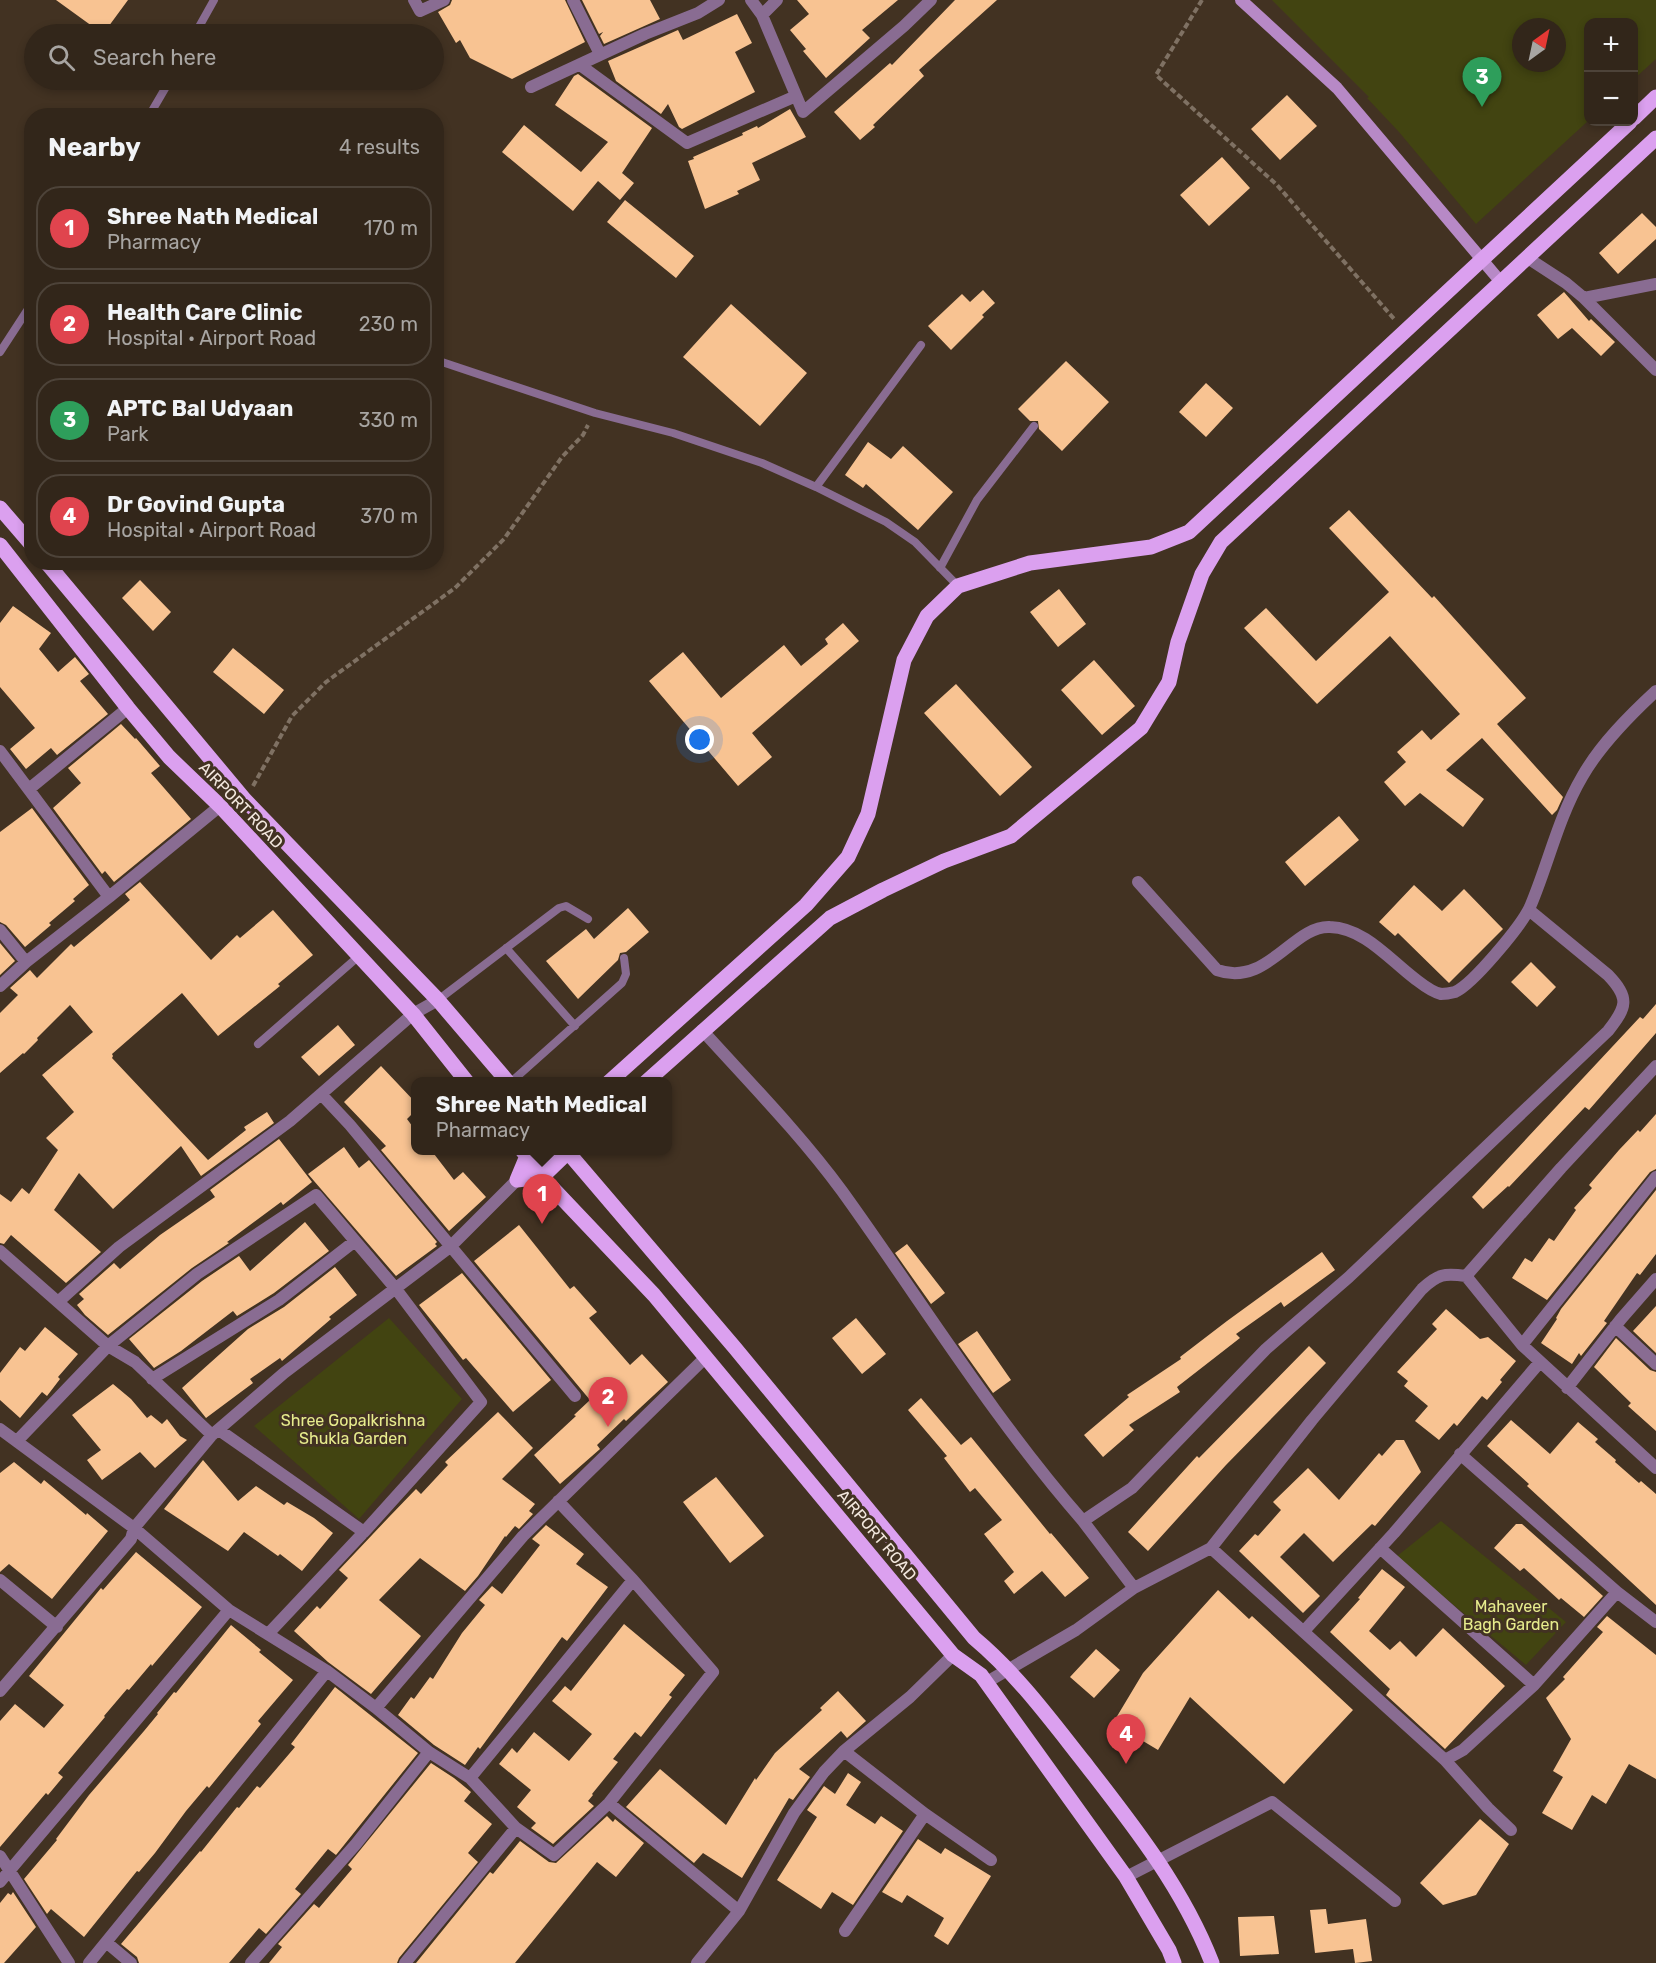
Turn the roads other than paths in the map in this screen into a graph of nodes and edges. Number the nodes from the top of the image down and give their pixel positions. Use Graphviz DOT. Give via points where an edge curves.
graph roads {
  1 [pos="214,0"];
  2 [pos="414,0"];
  3 [pos="444,0"];
  4 [pos="573,0"];
  5 [pos="718,0"];
  6 [pos="751,0"];
  7 [pos="777,0"];
  8 [pos="931,0"];
  9 [pos="1242,0"];
  10 [pos="762,15"];
  11 [pos="201,24"];
  12 [pos="600,54"];
  13 [pos="579,65"];
  14 [pos="531,87"];
  15 [pos="164,90"];
  16 [pos="796,96"];
  17 [pos="1656,98"];
  18 [pos="154,108"];
  19 [pos="1638,114"];
  20 [pos="1626,126"];
  21 [pos="1656,138"];
  22 [pos="1526,257"];
  23 [pos="1481,261"];
  24 [pos="1500,281"];
  25 [pos="1656,284"];
  26 [pos="1584,298"];
  27 [pos="24,315"];
  28 [pos="921,345"];
  29 [pos="0,352"];
  30 [pos="444,363"];
  31 [pos="1656,370"];
  32 [pos="1034,426"];
  33 [pos="816,487"];
  34 [pos="0,507"];
  35 [pos="24,536"];
  36 [pos="0,545"];
  37 [pos="940,568"];
  38 [pos="53,570"];
  39 [pos="958,586"];
  40 [pos="1656,691"];
  41 [pos="128,708"];
  42 [pos="0,751"];
  43 [pos="29,789"];
  44 [pos="220,806"];
  45 [pos="1138,882"];
  46 [pos="110,897"];
  47 [pos="1529,910"];
  48 [pos="588,919"];
  49 [pos="0,930"];
  50 [pos="506,948"];
  51 [pos="359,956"];
  52 [pos="624,958"];
  53 [pos="26,962"];
  54 [pos="0,986"];
  55 [pos="438,1000"];
  56 [pos="413,1014"];
  57 [pos="575,1026"];
  58 [pos="702,1030"];
  59 [pos="258,1044"];
  60 [pos="1656,1066"];
  61 [pos="463,1077"];
  62 [pos="505,1077"];
  63 [pos="515,1077"];
  64 [pos="615,1077"];
  65 [pos="651,1077"];
  66 [pos="321,1094"];
  67 [pos="526,1155"];
  68 [pos="529,1155"];
  69 [pos="564,1155"];
  70 [pos="571,1155"];
  71 [pos="542,1177"];
  72 [pos="1656,1177"];
  73 [pos="517,1180"];
  74 [pos="355,1241"];
  75 [pos="450,1247"];
  76 [pos="0,1251"];
  77 [pos="1466,1276"];
  78 [pos="1656,1279"];
  79 [pos="396,1289"];
  80 [pos="1651,1294"];
  81 [pos="58,1302"];
  82 [pos="1615,1326"];
  83 [pos="1522,1345"];
  84 [pos="108,1346"];
  85 [pos="706,1357"];
  86 [pos="1540,1362"];
  87 [pos="1656,1364"];
  88 [pos="152,1379"];
  89 [pos="1567,1388"];
  90 [pos="575,1396"];
  91 [pos="0,1429"];
  92 [pos="215,1433"];
  93 [pos="17,1442"];
  94 [pos="1460,1454"];
  95 [pos="1656,1468"];
  96 [pos="558,1501"];
  97 [pos="1083,1521"];
  98 [pos="134,1528"];
  99 [pos="364,1532"];
  100 [pos="1211,1548"];
  101 [pos="1380,1548"];
  102 [pos="0,1580"];
  103 [pos="633,1580"];
  104 [pos="1134,1588"];
  105 [pos="1617,1592"];
  106 [pos="229,1610"];
  107 [pos="1656,1622"];
  108 [pos="57,1627"];
  109 [pos="1304,1631"];
  110 [pos="268,1634"];
  111 [pos="953,1656"];
  112 [pos="1008,1670"];
  113 [pos="327,1671"];
  114 [pos="987,1682"];
  115 [pos="1534,1685"];
  116 [pos="0,1690"];
  117 [pos="376,1708"];
  118 [pos="844,1751"];
  119 [pos="429,1752"];
  120 [pos="1445,1760"];
  121 [pos="470,1778"];
  122 [pos="609,1803"];
  123 [pos="925,1814"];
  124 [pos="516,1828"];
  125 [pos="1511,1830"];
  126 [pos="0,1856"];
  127 [pos="991,1860"];
  128 [pos="1158,1860"];
  129 [pos="10,1871"];
  130 [pos="1126,1877"];
  131 [pos="0,1882"];
  132 [pos="1395,1901"];
  133 [pos="739,1911"];
  134 [pos="845,1931"];
  135 [pos="106,1942"];
  136 [pos="69,1963"];
  137 [pos="89,1963"];
  138 [pos="131,1963"];
  139 [pos="251,1963"];
  140 [pos="405,1963"];
  141 [pos="697,1963"];
  142 [pos="1174,1963"];
  143 [pos="1212,1963"];
  1 -- 11 [label="lane"];
  2 -- 3 [label="street" via="420,11"];
  4 -- 12 [label="street"];
  5 -- 12 [label="street" via="698,13"];
  6 -- 10 [label="street"];
  7 -- 10 [label="street"];
  8 -- 16 [label="street" via="803,112"];
  9 -- 23 [label="street" via="1337,88"];
  10 -- 16 [label="street"];
  12 -- 13 [label="street"];
  13 -- 14 [label="street"];
  13 -- 16 [label="street" via="687,143"];
  15 -- 18 [label="lane"];
  17 -- 19 [label="main road"];
  20 -- 23 [label="main road"];
  21 -- 22 [label="main road"];
  22 -- 24 [label="main road"];
  22 -- 26 [label="street"];
  23 -- 24 [label="street"];
  23 -- 39 [label="main road" via="1189,532 1151,547 1030,563"];
  24 -- 58 [label="main road" via="1221,542 1202,574 1178,642 1169,682 1141,728 1011,836 944,861 830,918"];
  25 -- 26 [label="street"];
  26 -- 31 [label="street"];
  27 -- 29 [label="lane"];
  28 -- 33 [label="lane"];
  30 -- 33 [label="lane" via="595,413 719,447"];
  32 -- 37 [label="lane" via="977,500"];
  33 -- 37 [label="lane" via="886,522 915,542"];
  34 -- 35 [label="main road"];
  36 -- 41 [label="main road, AIRPORT ROAD"];
  37 -- 39 [label="lane"];
  38 -- 55 [label="main road, AIRPORT ROAD" via="245,800"];
  39 -- 64 [label="main road" via="927,616 904,660 868,814 848,856 806,905"];
  40 -- 47 [label="street" via="1601,749 1581,777"];
  41 -- 43 [label="street"];
  41 -- 44 [label="main road, AIRPORT ROAD" via="169,757"];
  42 -- 43 [label="street"];
  43 -- 46 [label="street"];
  44 -- 46 [label="street"];
  44 -- 51 [label="main road, AIRPORT ROAD"];
  45 -- 47 [label="street" via="1217,970 1228,974 1258,968 1317,928 1331,927 1360,936 1440,994 1454,993 1467,984"];
  46 -- 53 [label="street"];
  47 -- 97 [label="street" via="1619,987 1625,998 1621,1015 1349,1277 1266,1349 1132,1488"];
  48 -- 50 [label="lane" via="566,906 560,908"];
  49 -- 53 [label="street"];
  50 -- 55 [label="lane"];
  50 -- 57 [label="lane"];
  51 -- 56 [label="main road, AIRPORT ROAD"];
  51 -- 59 [label="lane"];
  52 -- 57 [label="lane" via="626,974 622,982"];
  53 -- 54 [label="street"];
  55 -- 56 [label="street"];
  55 -- 62 [label="main road, AIRPORT ROAD"];
  56 -- 61 [label="main road, AIRPORT ROAD"];
  56 -- 66 [label="street"];
  57 -- 63 [label="lane"];
  58 -- 65 [label="main road"];
  58 -- 97 [label="street" via="812,1152 985,1397"];
  60 -- 77 [label="street"];
  66 -- 75 [label="street"];
  66 -- 81 [label="street" via="119,1247"];
  67 -- 73 [label="main road"];
  68 -- 71 [label="main road, AIRPORT ROAD"];
  69 -- 71 [label="main road"];
  70 -- 112 [label="main road, AIRPORT ROAD" via="974,1638"];
  71 -- 73 [label="main road"];
  71 -- 85 [label="main road, AIRPORT ROAD" via="654,1295"];
  72 -- 83 [label="street"];
  73 -- 75 [label="street"];
  74 -- 79 [label="street"];
  74 -- 84 [label="street" via="316,1196 197,1274"];
  74 -- 88 [label="street" via="279,1300"];
  75 -- 79 [label="street"];
  75 -- 90 [label="street"];
  76 -- 81 [label="street"];
  77 -- 83 [label="street"];
  77 -- 100 [label="street" via="1436,1277 1422,1289"];
  78 -- 80 [label="street"];
  79 -- 92 [label="street" via="284,1373"];
  79 -- 99 [label="street" via="480,1402"];
  80 -- 82 [label="street"];
  81 -- 84 [label="street"];
  82 -- 87 [label="street"];
  82 -- 89 [label="street"];
  83 -- 86 [label="street"];
  84 -- 88 [label="street" via="135,1362"];
  84 -- 93 [label="street"];
  85 -- 96 [label="street"];
  85 -- 111 [label="main road, AIRPORT ROAD"];
  86 -- 89 [label="street"];
  86 -- 94 [label="street"];
  88 -- 92 [label="street"];
  89 -- 95 [label="street"];
  91 -- 93 [label="street"];
  92 -- 98 [label="street"];
  92 -- 99 [label="street"];
  93 -- 98 [label="street"];
  94 -- 101 [label="street"];
  94 -- 105 [label="street"];
  96 -- 103 [label="street"];
  96 -- 117 [label="street" via="522,1536"];
  97 -- 104 [label="street"];
  98 -- 106 [label="street"];
  98 -- 108 [label="street" via="131,1539"];
  99 -- 110 [label="street"];
  100 -- 104 [label="street"];
  100 -- 109 [label="street"];
  101 -- 109 [label="street"];
  101 -- 115 [label="street"];
  102 -- 108 [label="street"];
  103 -- 121 [label="street"];
  103 -- 122 [label="street" via="713,1672"];
  104 -- 112 [label="street" via="1077,1630"];
  105 -- 107 [label="street"];
  105 -- 115 [label="street"];
  106 -- 110 [label="street"];
  106 -- 129 [label="street"];
  108 -- 116 [label="street"];
  109 -- 120 [label="street"];
  110 -- 113 [label="street"];
  111 -- 114 [label="main road, AIRPORT ROAD"];
  111 -- 118 [label="street"];
  112 -- 114 [label="street"];
  112 -- 128 [label="main road, AIRPORT ROAD"];
  113 -- 117 [label="street"];
  113 -- 135 [label="street"];
  114 -- 130 [label="main road, AIRPORT ROAD"];
  115 -- 120 [label="street" via="1463,1750"];
  117 -- 119 [label="street"];
  118 -- 123 [label="street"];
  118 -- 133 [label="street" via="794,1813"];
  119 -- 121 [label="street"];
  119 -- 139 [label="street" via="356,1844"];
  120 -- 125 [label="street"];
  121 -- 124 [label="street"];
  122 -- 124 [label="street" via="554,1855"];
  122 -- 133 [label="street"];
  123 -- 127 [label="street"];
  123 -- 134 [label="street"];
  124 -- 140 [label="street"];
  126 -- 129 [label="street"];
  128 -- 130 [label="street"];
  128 -- 132 [label="street" via="1272,1802"];
  128 -- 143 [label="main road, AIRPORT ROAD" via="1191,1915"];
  129 -- 131 [label="street"];
  129 -- 136 [label="street"];
  130 -- 142 [label="main road, AIRPORT ROAD"];
  133 -- 141 [label="street"];
  135 -- 137 [label="street"];
  135 -- 138 [label="street"];
}
